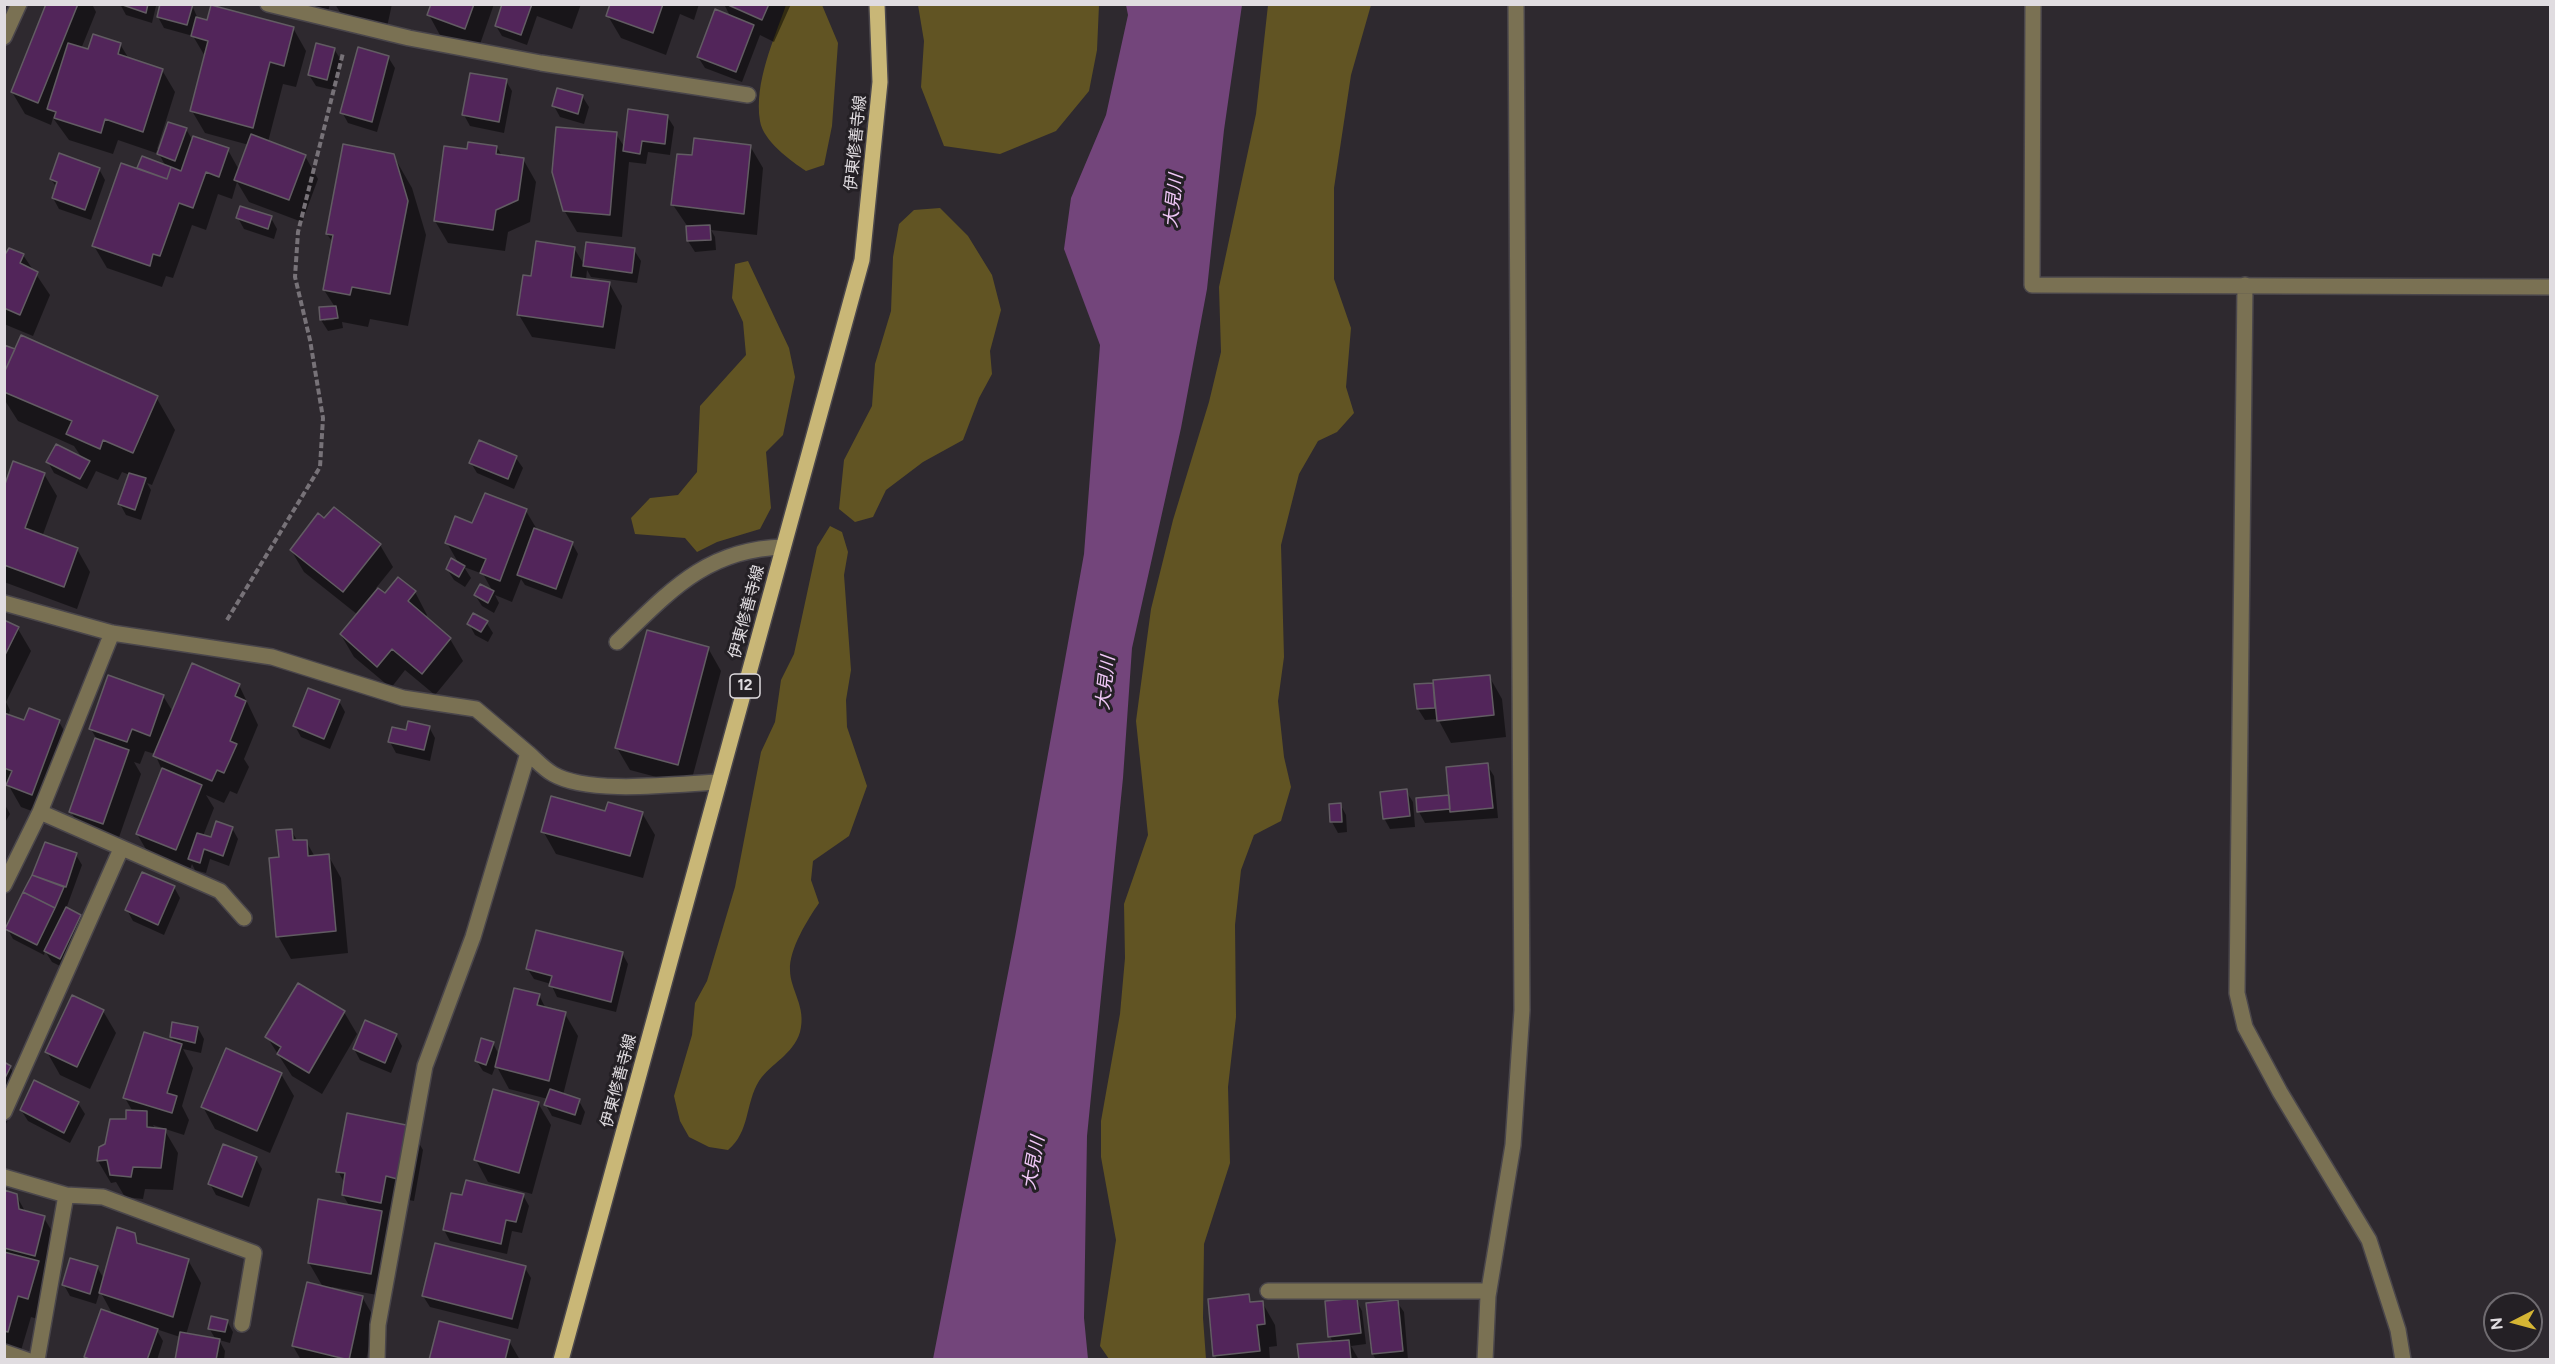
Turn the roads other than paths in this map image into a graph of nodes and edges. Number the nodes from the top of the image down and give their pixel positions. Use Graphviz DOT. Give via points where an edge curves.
graph roads {
  1 [pos="19,4"];
  2 [pos="268,4"];
  3 [pos="877,4"];
  4 [pos="1516,4"];
  5 [pos="2033,4"];
  6 [pos="4,37"];
  7 [pos="748,95"];
  8 [pos="2245,285"];
  9 [pos="2550,287"];
  10 [pos="783,547"];
  11 [pos="4,603"];
  12 [pos="112,633"];
  13 [pos="617,642"];
  14 [pos="528,753"];
  15 [pos="719,782"];
  16 [pos="40,812"];
  17 [pos="122,849"];
  18 [pos="4,885"];
  19 [pos="244,918"];
  20 [pos="4,1112"];
  21 [pos="4,1177"];
  22 [pos="66,1195"];
  23 [pos="1268,1291"];
  24 [pos="1489,1291"];
  25 [pos="242,1324"];
  26 [pos="4,1352"];
  27 [pos="27,1359"];
  28 [pos="37,1359"];
  29 [pos="377,1359"];
  30 [pos="561,1359"];
  31 [pos="1485,1359"];
  32 [pos="2403,1359"];
  1 -- 6 [label="street"];
  2 -- 7 [label="street" via="541,63"];
  3 -- 10 [label="main road, 伊東修善寺線 / 12" via="880,82 862,260"];
  4 -- 24 [label="street" via="1522,1010 1513,1145"];
  5 -- 8 [label="street" via="2032,285"];
  8 -- 9 [label="street"];
  8 -- 32 [label="street" via="2237,993 2245,1027 2369,1240 2398,1330"];
  10 -- 13 [label="street" via="756,548 705,566 681,581"];
  10 -- 15 [label="main road, 伊東修善寺線 / 12"];
  11 -- 12 [label="street"];
  12 -- 14 [label="street" via="272,657 403,698 476,709"];
  12 -- 16 [label="street"];
  14 -- 15 [label="street" via="553,774 579,783 627,786"];
  14 -- 29 [label="street" via="473,937 424,1066 378,1325"];
  15 -- 30 [label="main road, 伊東修善寺線 / 12"];
  16 -- 17 [label="street"];
  16 -- 18 [label="street"];
  17 -- 19 [label="street" via="220,891"];
  17 -- 20 [label="street"];
  21 -- 22 [label="street"];
  22 -- 25 [label="street" via="104,1197 254,1253"];
  22 -- 28 [label="street"];
  23 -- 24 [label="street"];
  24 -- 31 [label="street"];
  26 -- 27 [label="street"];
}
